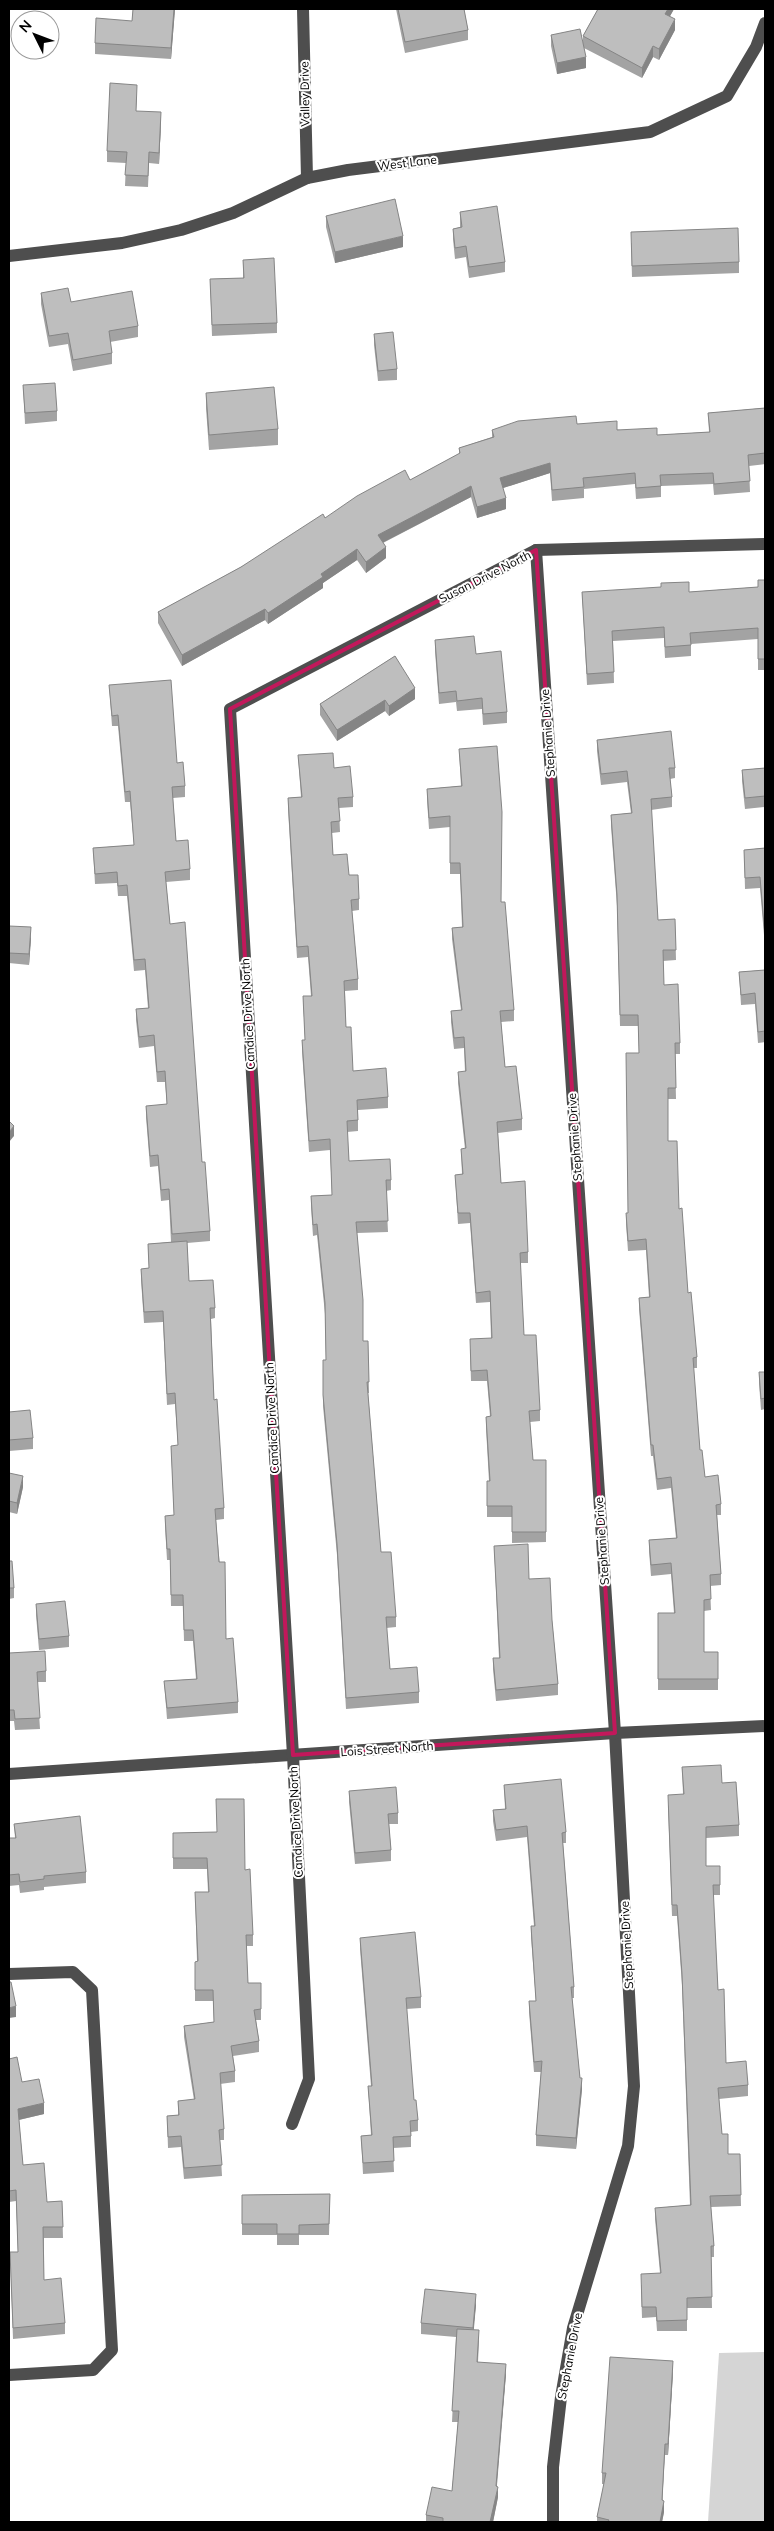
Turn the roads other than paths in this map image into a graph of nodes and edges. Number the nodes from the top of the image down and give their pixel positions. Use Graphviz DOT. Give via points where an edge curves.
graph roads {
  1 [pos="303,9"];
  2 [pos="765,23"];
  3 [pos="307,178"];
  4 [pos="9,256"];
  5 [pos="765,544"];
  6 [pos="536,550"];
  7 [pos="230,709"];
  8 [pos="765,1726"];
  9 [pos="615,1733"];
  10 [pos="293,1755"];
  11 [pos="9,1774"];
  12 [pos="9,1974"];
  13 [pos="292,2124"];
  14 [pos="9,2375"];
  15 [pos="553,2522"];
  1 -- 3 [label="street, Valley Drive"];
  2 -- 3 [label="street, West Lane" via="756,46 727,96 650,132"];
  3 -- 4 [label="street, West Lane" via="233,212 181,230 122,242"];
  5 -- 6 [label="street, Susan Drive North"];
  6 -- 7 [label="street, Susan Drive North"];
  6 -- 9 [label="street, Stephanie Drive"];
  7 -- 10 [label="street, Candice Drive North"];
  8 -- 9 [label="street, Lois Street North"];
  9 -- 10 [label="street, Lois Street North"];
  9 -- 15 [label="street, Stephanie Drive" via="634,2086 628,2146 573,2328 554,2458"];
  10 -- 11 [label="street, Lois Street North"];
  10 -- 13 [label="street, Candice Drive North" via="309,2078"];
  12 -- 14 [label="street" via="73,1972 92,1990 112,2350 93,2370"];
}
